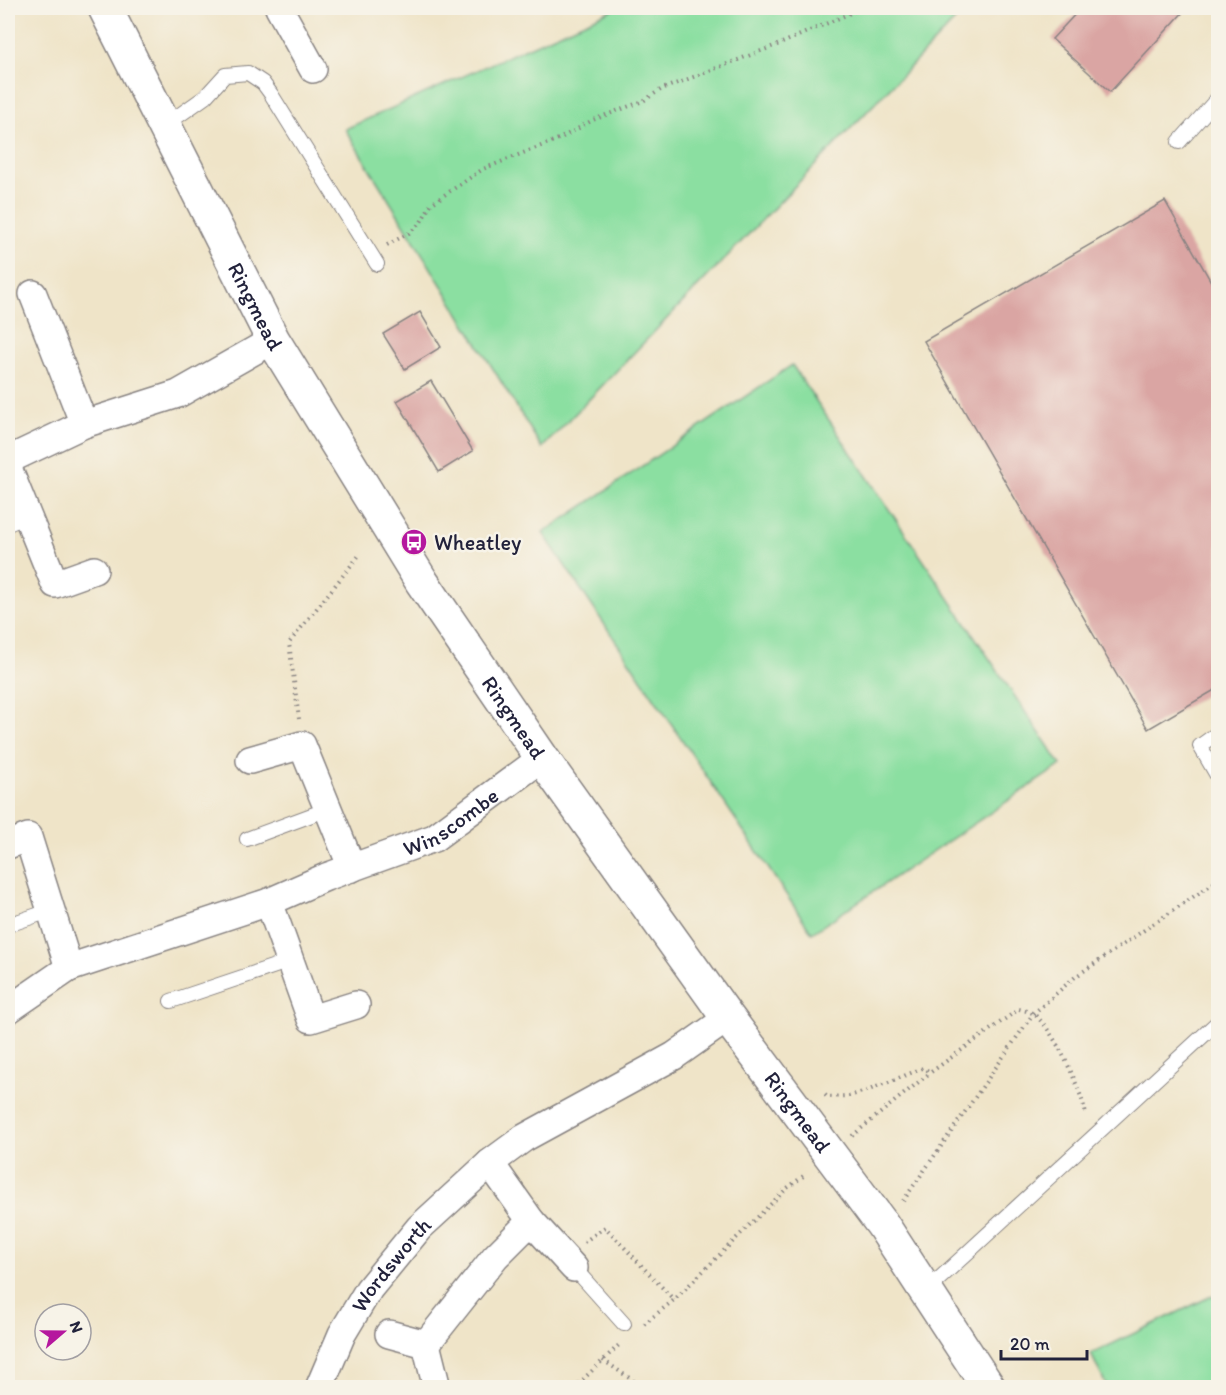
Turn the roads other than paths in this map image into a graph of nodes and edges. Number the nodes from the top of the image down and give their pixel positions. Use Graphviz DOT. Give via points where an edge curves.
graph roads {
  1 [pos="105,8"];
  2 [pos="279,8"];
  3 [pos="313,69"];
  4 [pos="1218,98"];
  5 [pos="164,126"];
  6 [pos="1179,142"];
  7 [pos="374,259"];
  8 [pos="33,294"];
  9 [pos="273,340"];
  10 [pos="84,424"];
  11 [pos="8,460"];
  12 [pos="8,468"];
  13 [pos="17,520"];
  14 [pos="94,570"];
  15 [pos="1218,733"];
  16 [pos="542,758"];
  17 [pos="250,760"];
  18 [pos="1218,777"];
  19 [pos="328,809"];
  20 [pos="247,839"];
  21 [pos="8,845"];
  22 [pos="351,868"];
  23 [pos="269,902"];
  24 [pos="52,910"];
  25 [pos="8,925"];
  26 [pos="290,961"];
  27 [pos="69,968"];
  28 [pos="171,1002"];
  29 [pos="357,1005"];
  30 [pos="8,1010"];
  31 [pos="728,1018"];
  32 [pos="1218,1022"];
  33 [pos="490,1163"];
  34 [pos="531,1221"];
  35 [pos="576,1257"];
  36 [pos="927,1290"];
  37 [pos="624,1324"];
  38 [pos="389,1334"];
  39 [pos="426,1344"];
  40 [pos="319,1388"];
  41 [pos="438,1388"];
  42 [pos="989,1388"];
  1 -- 5 [label="street, Ringmead"];
  2 -- 3 [label="street"];
  4 -- 6 [label="lane"];
  5 -- 7 [label="lane" via="205,97 225,75 248,73 271,94"];
  5 -- 9 [label="street, Ringmead"];
  8 -- 10 [label="street"];
  9 -- 10 [label="street" via="178,394"];
  9 -- 16 [label="street, Ringmead" via="422,582"];
  10 -- 11 [label="street"];
  12 -- 13 [label="street"];
  13 -- 14 [label="street" via="55,584"];
  15 -- 18 [label="lane" via="1200,746"];
  16 -- 22 [label="street, Winscombe" via="434,838"];
  16 -- 31 [label="street, Ringmead"];
  17 -- 19 [label="street" via="302,744"];
  19 -- 20 [label="lane"];
  19 -- 22 [label="street"];
  21 -- 24 [label="street" via="28,837"];
  22 -- 23 [label="street, Winscombe"];
  23 -- 26 [label="street"];
  23 -- 27 [label="street, Winscombe"];
  24 -- 25 [label="lane"];
  24 -- 27 [label="street"];
  26 -- 28 [label="lane"];
  26 -- 29 [label="street" via="311,1019"];
  27 -- 30 [label="street, Winscombe"];
  31 -- 33 [label="street, Wordsworth" via="674,1056 524,1138"];
  31 -- 36 [label="street, Ringmead"];
  32 -- 36 [label="lane"];
  33 -- 34 [label="street"];
  33 -- 40 [label="street, Wordsworth" via="419,1228 369,1289 342,1334"];
  34 -- 35 [label="street"];
  34 -- 39 [label="street" via="495,1257"];
  35 -- 37 [label="lane"];
  36 -- 42 [label="street, Ringmead"];
  38 -- 39 [label="street, Wordsworth"];
  39 -- 41 [label="street"];
}
